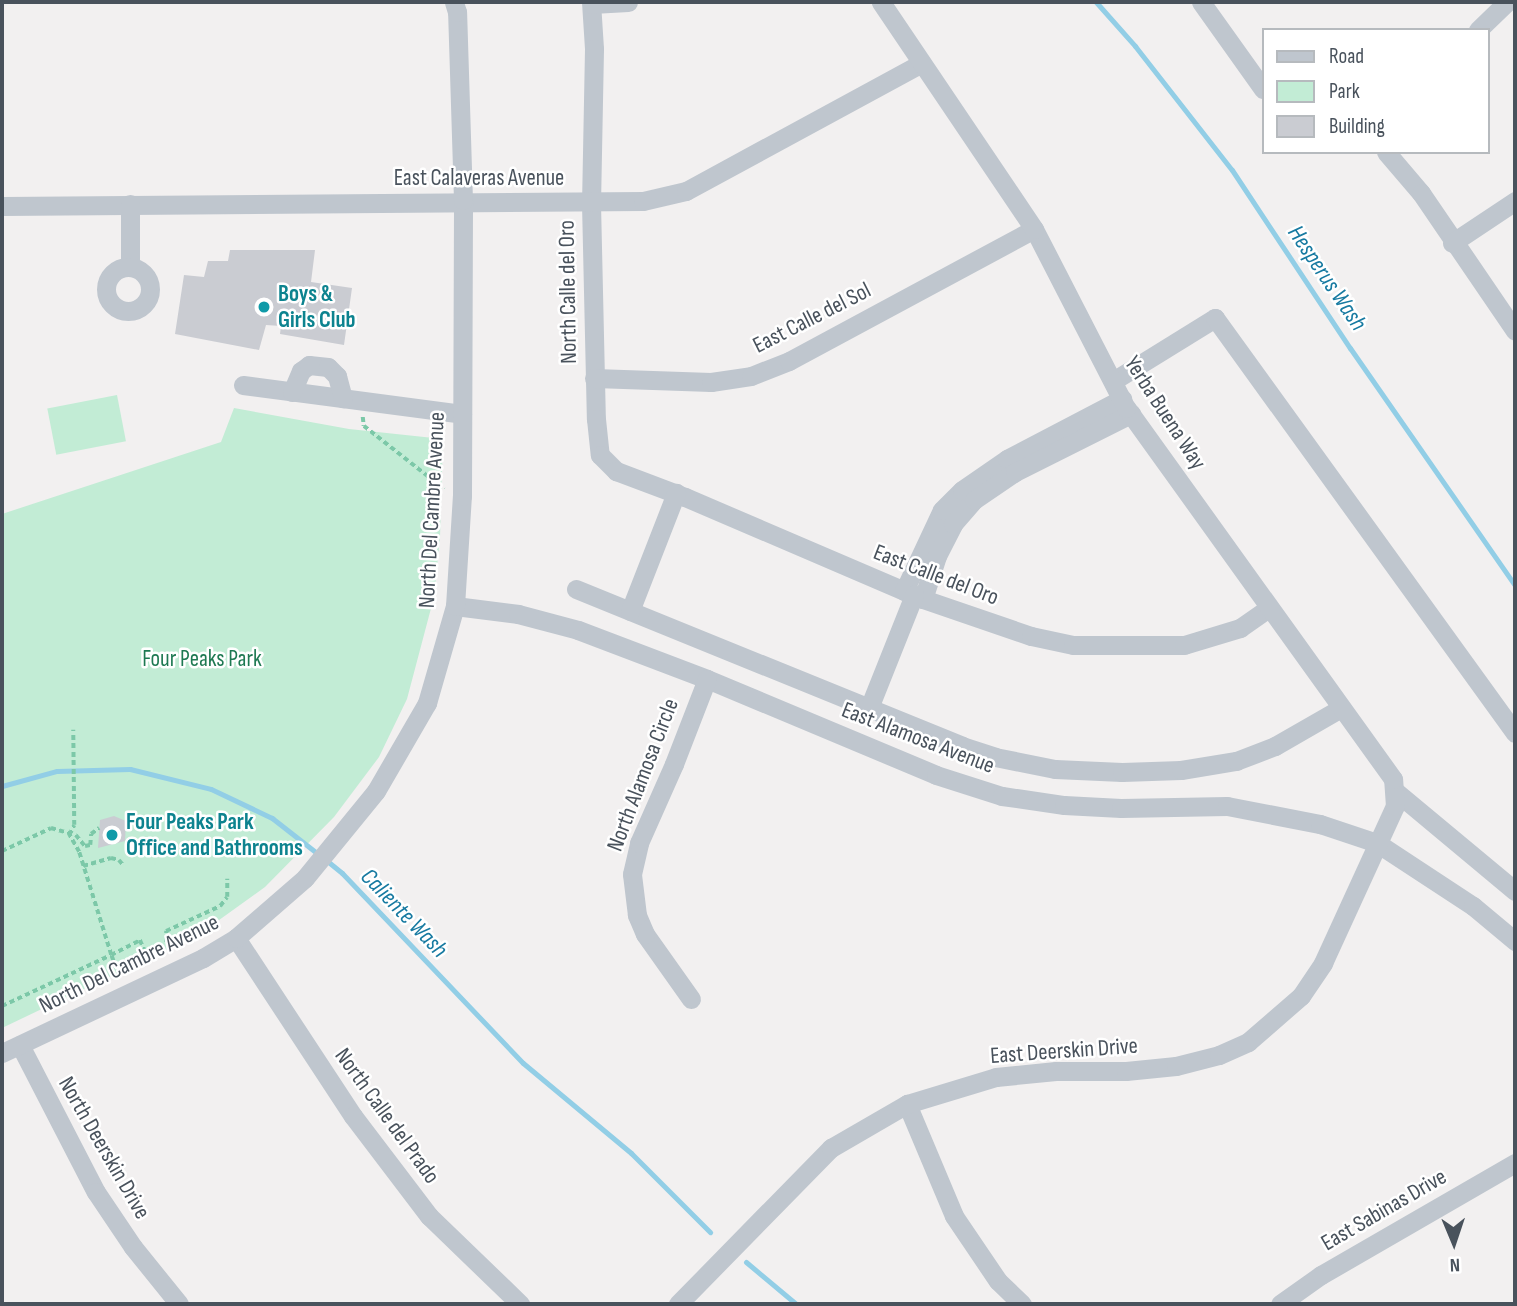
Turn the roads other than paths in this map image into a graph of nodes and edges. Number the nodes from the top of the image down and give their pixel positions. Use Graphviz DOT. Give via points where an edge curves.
graph roads {
  1 [pos="454,2"];
  2 [pos="628,2"];
  3 [pos="881,2"];
  4 [pos="1201,2"];
  5 [pos="1507,2"];
  6 [pos="591,3"];
  7 [pos="1480,28"];
  8 [pos="922,63"];
  9 [pos="1262,88"];
  10 [pos="1388,154"];
  11 [pos="463,200"];
  12 [pos="1515,201"];
  13 [pos="591,203"];
  14 [pos="130,204"];
  15 [pos="2,206"];
  16 [pos="1034,229"];
  17 [pos="1452,243"];
  18 [pos="130,267"];
  19 [pos="1515,331"];
  20 [pos="594,379"];
  21 [pos="1112,381"];
  22 [pos="243,385"];
  23 [pos="292,392"];
  24 [pos="343,398"];
  25 [pos="1126,407"];
  26 [pos="462,414"];
  27 [pos="600,455"];
  28 [pos="676,493"];
  29 [pos="576,589"];
  30 [pos="914,595"];
  31 [pos="455,606"];
  32 [pos="1269,608"];
  33 [pos="630,611"];
  34 [pos="707,679"];
  35 [pos="869,708"];
  36 [pos="1341,708"];
  37 [pos="1515,733"];
  38 [pos="1395,791"];
  39 [pos="1377,843"];
  40 [pos="1515,891"];
  41 [pos="236,939"];
  42 [pos="1515,941"];
  43 [pos="691,999"];
  44 [pos="11,1049"];
  45 [pos="907,1104"];
  46 [pos="1515,1163"];
  47 [pos="179,1304"];
  48 [pos="520,1304"];
  49 [pos="678,1304"];
  50 [pos="1022,1304"];
  51 [pos="1280,1304"];
  1 -- 11 [label="street, North Del Cambre Avenue"];
  2 -- 6 [label="street"];
  3 -- 8 [label="street, Yerba Buena Way"];
  4 -- 9 [label="street"];
  5 -- 7 [label="street"];
  6 -- 13 [label="street, North Calle del Oro"];
  8 -- 13 [label="street, East Calaveras Avenue" via="686,191 643,201"];
  8 -- 16 [label="street, Yerba Buena Way"];
  10 -- 17 [label="street"];
  11 -- 13 [label="street, East Calaveras Avenue"];
  11 -- 14 [label="street, East Calaveras Avenue"];
  11 -- 26 [label="street, North Del Cambre Avenue"];
  12 -- 17 [label="street"];
  13 -- 20 [label="street, North Calle del Oro"];
  14 -- 15 [label="street, East Calaveras Avenue"];
  14 -- 18 [label="street"];
  16 -- 20 [label="street, East Calle del Sol" via="789,361 751,376 711,382"];
  16 -- 21 [label="street, Yerba Buena Way"];
  17 -- 19 [label="street"];
  20 -- 27 [label="street, North Calle del Oro"];
  21 -- 25 [label="street, Yerba Buena Way"];
  21 -- 37 [label="street" via="1215,318"];
  22 -- 23 [label="street"];
  23 -- 24 [label="street"];
  23 -- 24 [label="street" via="301,371 309,365 328,367 337,376"];
  24 -- 26 [label="street"];
  25 -- 30 [label="street" via="974,500 953,524"];
  25 -- 32 [label="street, Yerba Buena Way"];
  26 -- 31 [label="street, North Del Cambre Avenue"];
  27 -- 28 [label="street, East Calle del Oro" via="616,471"];
  28 -- 30 [label="street, East Calle del Oro"];
  28 -- 33 [label="street"];
  29 -- 33 [label="street"];
  30 -- 32 [label="street, East Calle del Oro" via="1031,636 1073,645 1116,647 1184,645 1210,639 1240,628"];
  30 -- 35 [label="street"];
  31 -- 34 [label="street, East Alamosa Avenue" via="518,614 578,630"];
  31 -- 41 [label="street, North Del Cambre Avenue" via="427,703 376,791 305,878"];
  32 -- 36 [label="street, Yerba Buena Way"];
  33 -- 35 [label="street"];
  34 -- 39 [label="street, East Alamosa Avenue" via="936,775 1002,796 1121,808 1227,806 1320,824"];
  34 -- 43 [label="street, North Alamosa Circle" via="639,843 632,874 637,915 645,934"];
  35 -- 36 [label="street" via="995,757 1055,769 1122,772 1181,770 1237,761 1275,746"];
  36 -- 38 [label="street, Yerba Buena Way" via="1393,779"];
  38 -- 39 [label="street" via="1395,806"];
  38 -- 40 [label="street"];
  39 -- 42 [label="street, East Alamosa Avenue" via="1473,906"];
  39 -- 45 [label="street, East Deerskin Drive" via="1323,963 1301,996 1248,1042 1176,1066 996,1077"];
  41 -- 44 [label="street, North Del Cambre Avenue"];
  41 -- 48 [label="street, North Calle del Prado" via="353,1116 429,1216"];
  44 -- 47 [label="street, North Deerskin Drive" via="96,1192"];
  45 -- 49 [label="street, East Deerskin Drive" via="831,1148"];
  45 -- 50 [label="street" via="954,1216 998,1281"];
  46 -- 51 [label="street, East Sabinas Drive" via="1321,1275"];
}
